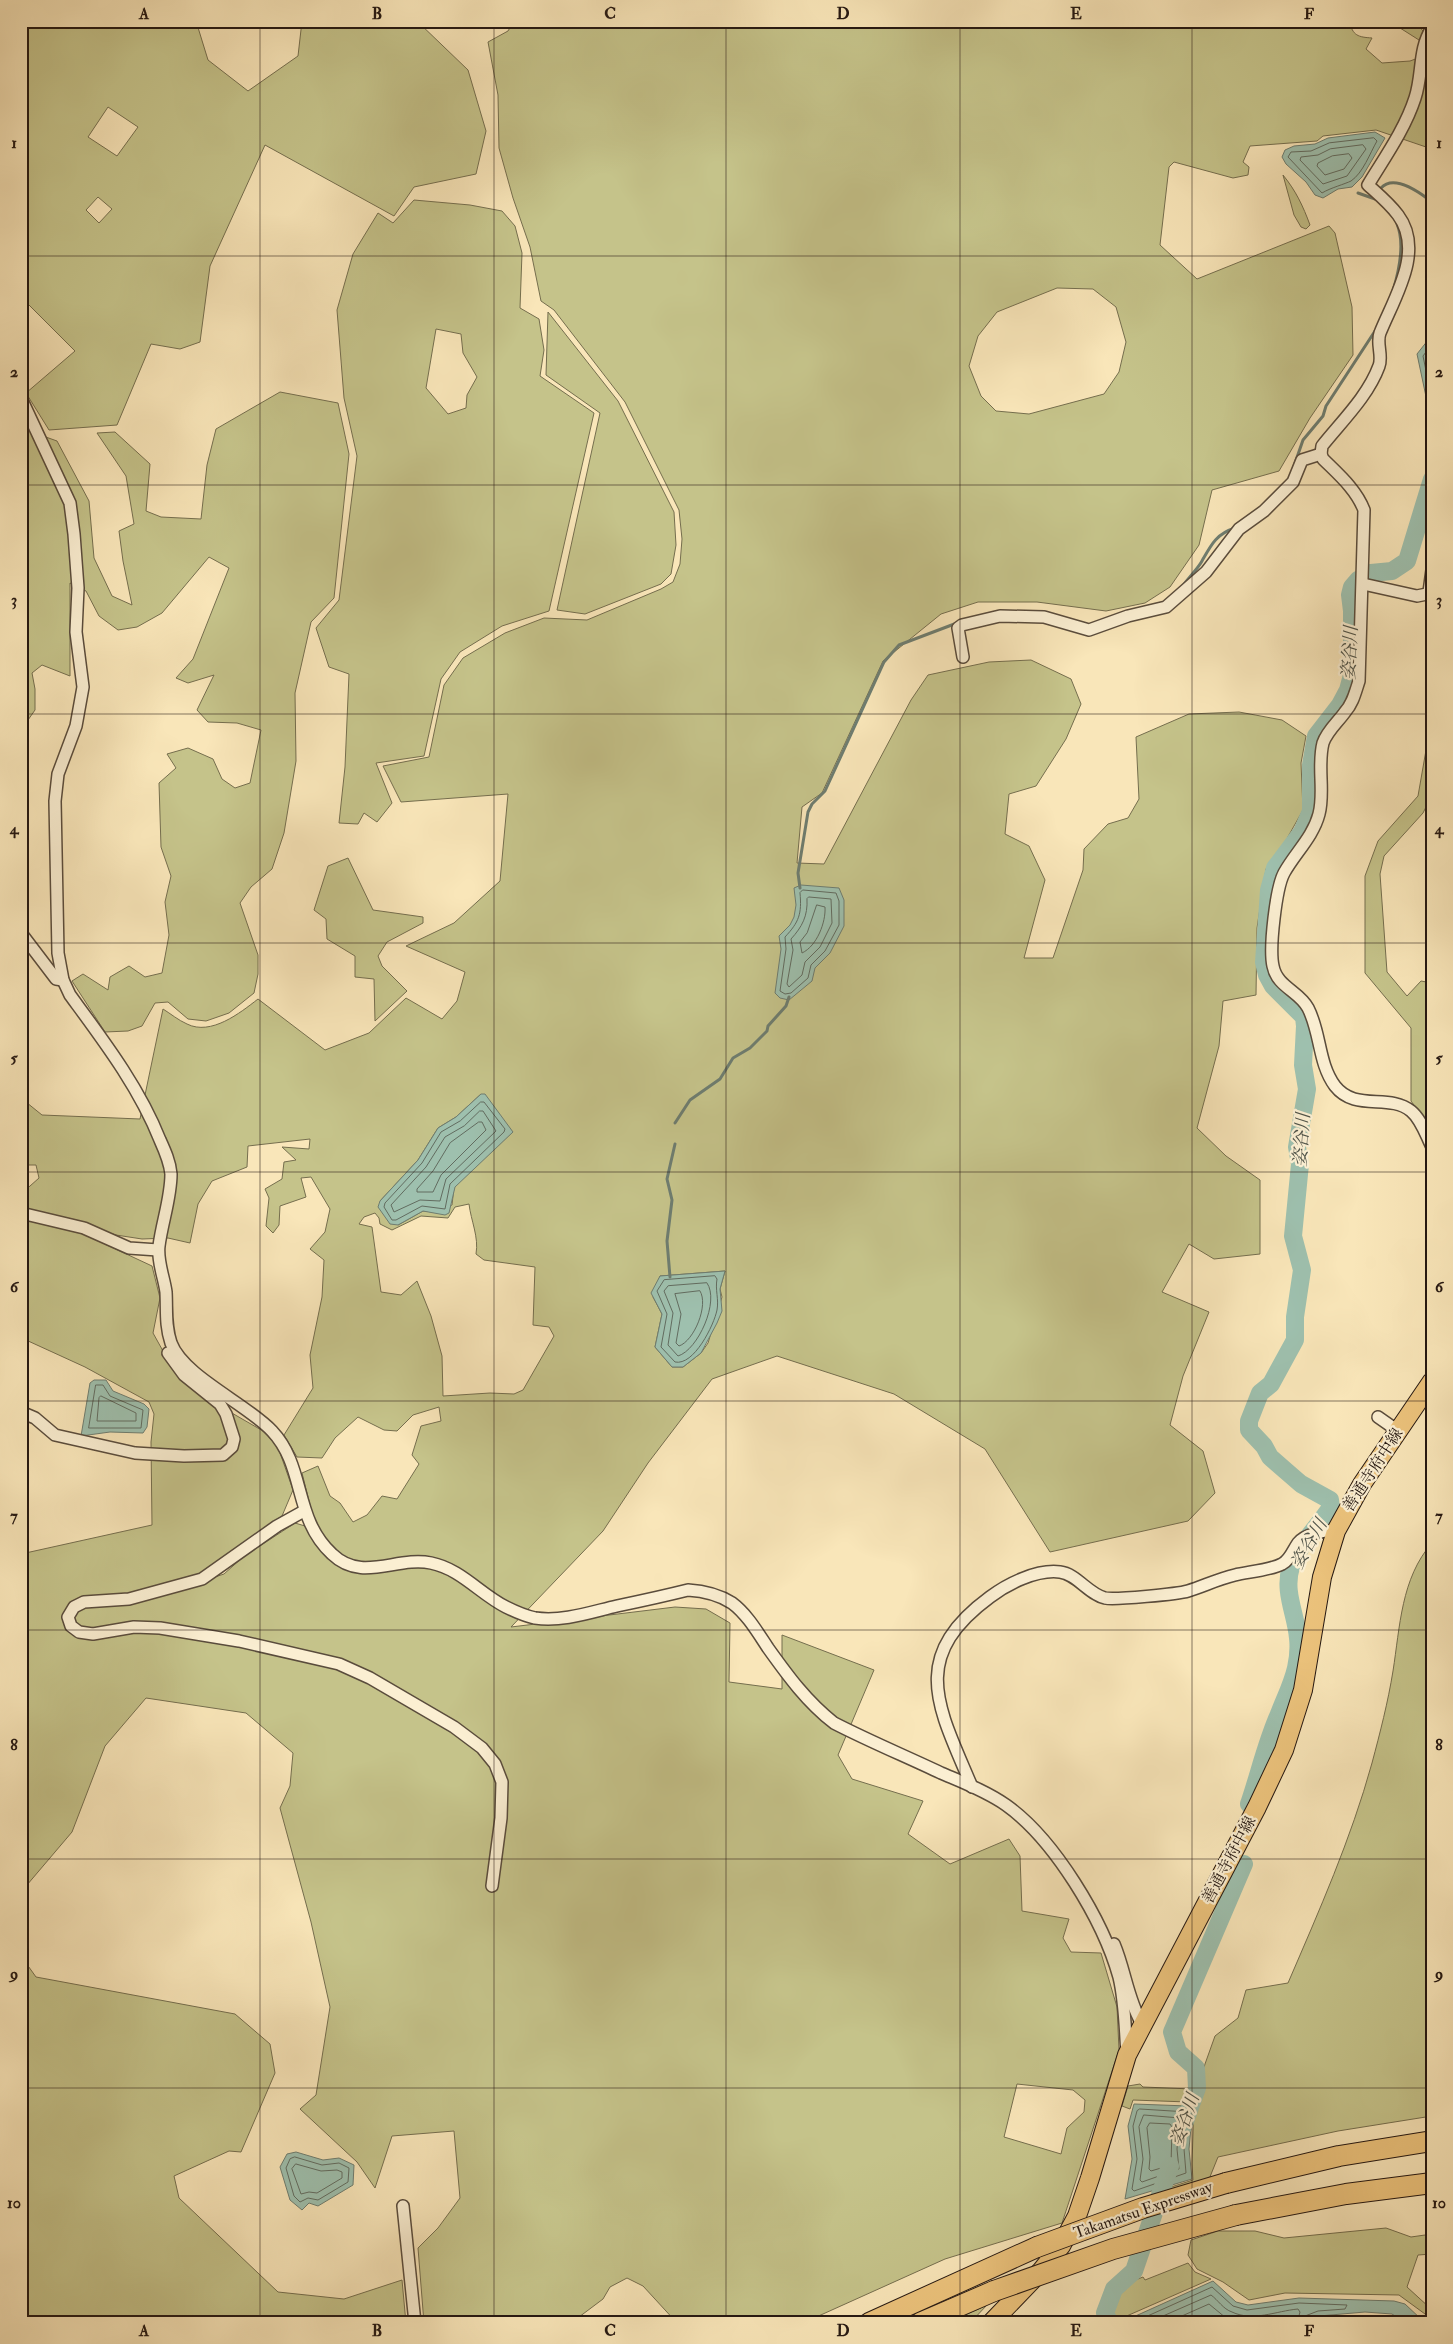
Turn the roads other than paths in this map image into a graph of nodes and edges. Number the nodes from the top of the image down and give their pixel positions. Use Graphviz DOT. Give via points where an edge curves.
graph roads {
  1 [pos="1432,28"];
  2 [pos="21,398"];
  3 [pos="1321,454"];
  4 [pos="1432,570"];
  5 [pos="1363,578"];
  6 [pos="1431,593"];
  7 [pos="963,657"];
  8 [pos="21,933"];
  9 [pos="63,980"];
  10 [pos="1432,1147"];
  11 [pos="21,1213"];
  12 [pos="158,1250"];
  13 [pos="170,1340"];
  14 [pos="1432,1381"];
  15 [pos="21,1412"];
  16 [pos="1378,1417"];
  17 [pos="1398,1431"];
  18 [pos="304,1511"];
  19 [pos="1336,1531"];
  20 [pos="972,1786"];
  21 [pos="492,1886"];
  22 [pos="1114,1944"];
  23 [pos="1142,2024"];
  24 [pos="1128,2055"];
  25 [pos="1432,2141"];
  26 [pos="1432,2183"];
  27 [pos="403,2206"];
  28 [pos="415,2323"];
  29 [pos="869,2323"];
  30 [pos="920,2323"];
  31 [pos="991,2323"];
  1 -- 3 [label="street" via="1423,46 1416,97 1368,186 1398,215 1407,233 1409,243 1403,282 1379,335 1380,364 1372,382 1322,446"];
  2 -- 9 [label="street" via="70,503 78,579 76,632 83,687 76,726 58,774 55,801 58,953"];
  3 -- 5 [label="street" via="1360,499 1364,510"];
  3 -- 7 [label="street" via="1302,460 1293,482 1264,511 1239,529 1201,578 1166,607 1089,630 1044,617 1000,616 962,625 958,628 958,635"];
  4 -- 6 [label="street"];
  5 -- 6 [label="street" via="1417,596"];
  5 -- 10 [label="street" via="1359,682 1352,702 1324,742 1320,814 1310,836 1284,873 1278,890 1273,967 1282,985 1308,1008 1322,1060 1337,1089 1348,1098 1401,1104 1413,1112"];
  8 -- 9 [label="street" via="56,978"];
  9 -- 12 [label="street" via="144,1106 168,1160 171,1174 169,1195"];
  11 -- 12 [label="street" via="84,1228 129,1248"];
  12 -- 13 [label="street" via="166,1293 165,1323"];
  13 -- 15 [label="street" via="166,1350 172,1361 220,1404 226,1414 234,1439 232,1447 223,1455 184,1456 126,1451 54,1435 35,1418"];
  13 -- 18 [label="street" via="178,1356 189,1367 265,1424 280,1440 292,1464"];
  14 -- 17 [label="main road, 善通寺府中線"];
  16 -- 17 [label="street"];
  17 -- 19 [label="main road, 善通寺府中線" via="1351,1502"];
  18 -- 20 [label="street" via="325,1547 348,1566 369,1569 428,1562 442,1565 498,1603 537,1618 589,1614 688,1590 720,1596 749,1621 796,1686 815,1708 834,1723"];
  18 -- 21 [label="street" via="202,1579 129,1599 84,1602 71,1611 68,1617 71,1626 79,1632 93,1634 134,1627 160,1628 309,1656 339,1664 370,1678 439,1718 482,1748 495,1764 502,1782"];
  19 -- 20 [label="street" via="1322,1530 1300,1541 1282,1564 1188,1591 1105,1598 1066,1573 1049,1572 1000,1590 974,1608 954,1629 944,1646 937,1684 944,1720"];
  19 -- 23 [label="main road, 善通寺府中線" via="1322,1577 1303,1690 1284,1750"];
  20 -- 24 [label="street" via="1005,1804 1038,1833 1077,1888 1096,1922 1119,1977"];
  22 -- 23 [label="street"];
  23 -- 24 [label="main road, 善通寺府中線"];
  24 -- 31 [label="main road, 善通寺府中線" via="1084,2197 1068,2233 1041,2271"];
  25 -- 29 [label="highway, Takamatsu Expressway, bridge" via="1339,2156 1226,2183 1143,2208 1037,2247"];
  26 -- 30 [label="highway, Takamatsu Expressway, bridge" via="1346,2194 1236,2215 1113,2249 994,2291"];
  27 -- 28 [label="street"];
}
